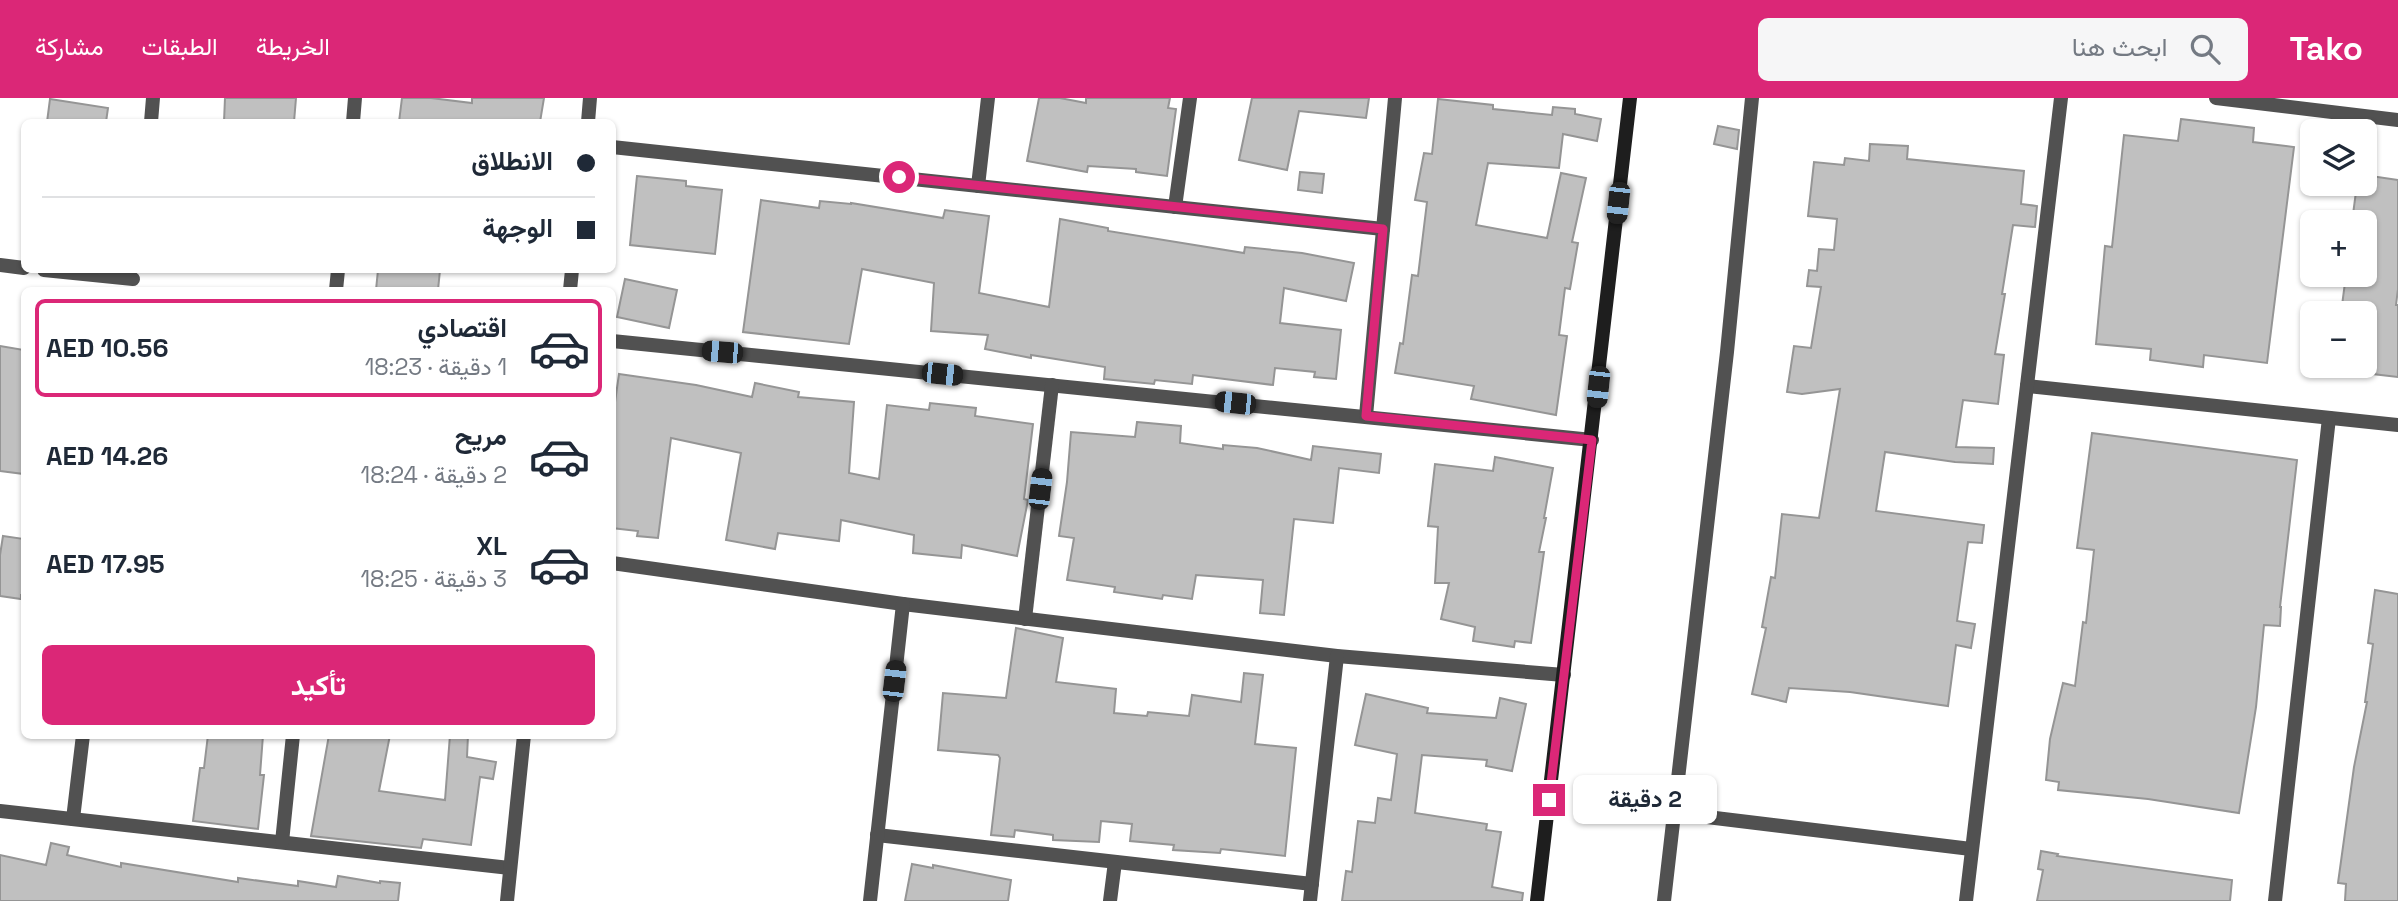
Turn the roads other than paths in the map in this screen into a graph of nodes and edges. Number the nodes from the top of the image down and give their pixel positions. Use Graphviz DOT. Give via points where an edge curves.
graph roads {
  1 [pos="153,98"];
  2 [pos="355,98"];
  3 [pos="590,98"];
  4 [pos="988,98"];
  5 [pos="1190,98"];
  6 [pos="1395,98"];
  7 [pos="1630,98"];
  8 [pos="1752,98"];
  9 [pos="2061,98"];
  10 [pos="2216,98"];
  11 [pos="151,119"];
  12 [pos="353,119"];
  13 [pos="587,119"];
  14 [pos="2398,120"];
  15 [pos="616,147"];
  16 [pos="978,186"];
  17 [pos="1175,207"];
  18 [pos="1383,229"];
  19 [pos="0,265"];
  20 [pos="21,268"];
  21 [pos="71,273"];
  22 [pos="133,280"];
  23 [pos="616,341"];
  24 [pos="1052,385"];
  25 [pos="2027,386"];
  26 [pos="1366,416"];
  27 [pos="2329,418"];
  28 [pos="2398,425"];
  29 [pos="1592,440"];
  30 [pos="616,564"];
  31 [pos="903,604"];
  32 [pos="1025,619"];
  33 [pos="1337,656"];
  34 [pos="1564,675"];
  35 [pos="83,739"];
  36 [pos="293,739"];
  37 [pos="524,739"];
  38 [pos="0,811"];
  39 [pos="1674,813"];
  40 [pos="74,819"];
  41 [pos="877,835"];
  42 [pos="282,842"];
  43 [pos="1971,849"];
  44 [pos="1115,862"];
  45 [pos="510,868"];
  46 [pos="1312,884"];
  47 [pos="507,901"];
  48 [pos="870,901"];
  49 [pos="1110,901"];
  50 [pos="1310,901"];
  51 [pos="1537,901"];
  52 [pos="1664,901"];
  53 [pos="1966,901"];
  54 [pos="2274,901"];
  1 -- 11 [label="street"];
  2 -- 12 [label="street"];
  3 -- 13 [label="street"];
  4 -- 16 [label="street"];
  5 -- 17 [label="street"];
  6 -- 18 [label="street"];
  7 -- 29 [label="street"];
  8 -- 39 [label="street"];
  9 -- 25 [label="street"];
  10 -- 14 [label="street"];
  15 -- 16 [label="street"];
  16 -- 17 [label="street"];
  17 -- 18 [label="street"];
  18 -- 26 [label="street"];
  19 -- 20 [label="street"];
  21 -- 22 [label="street"];
  23 -- 24 [label="street"];
  24 -- 26 [label="street"];
  24 -- 32 [label="street"];
  25 -- 27 [label="street"];
  25 -- 43 [label="street"];
  26 -- 29 [label="street"];
  27 -- 28 [label="street"];
  27 -- 54 [label="street"];
  29 -- 34 [label="street"];
  30 -- 31 [label="street"];
  31 -- 32 [label="street"];
  31 -- 41 [label="street"];
  32 -- 33 [label="street"];
  33 -- 34 [label="street"];
  33 -- 46 [label="street"];
  34 -- 51 [label="street"];
  35 -- 40 [label="street"];
  36 -- 42 [label="street"];
  37 -- 45 [label="street"];
  38 -- 40 [label="street"];
  39 -- 43 [label="street"];
  39 -- 52 [label="street"];
  40 -- 42 [label="street"];
  41 -- 44 [label="street"];
  41 -- 48 [label="street"];
  42 -- 45 [label="street"];
  43 -- 53 [label="street"];
  44 -- 46 [label="street"];
  44 -- 49 [label="street"];
  45 -- 47 [label="street"];
  46 -- 50 [label="street"];
}
